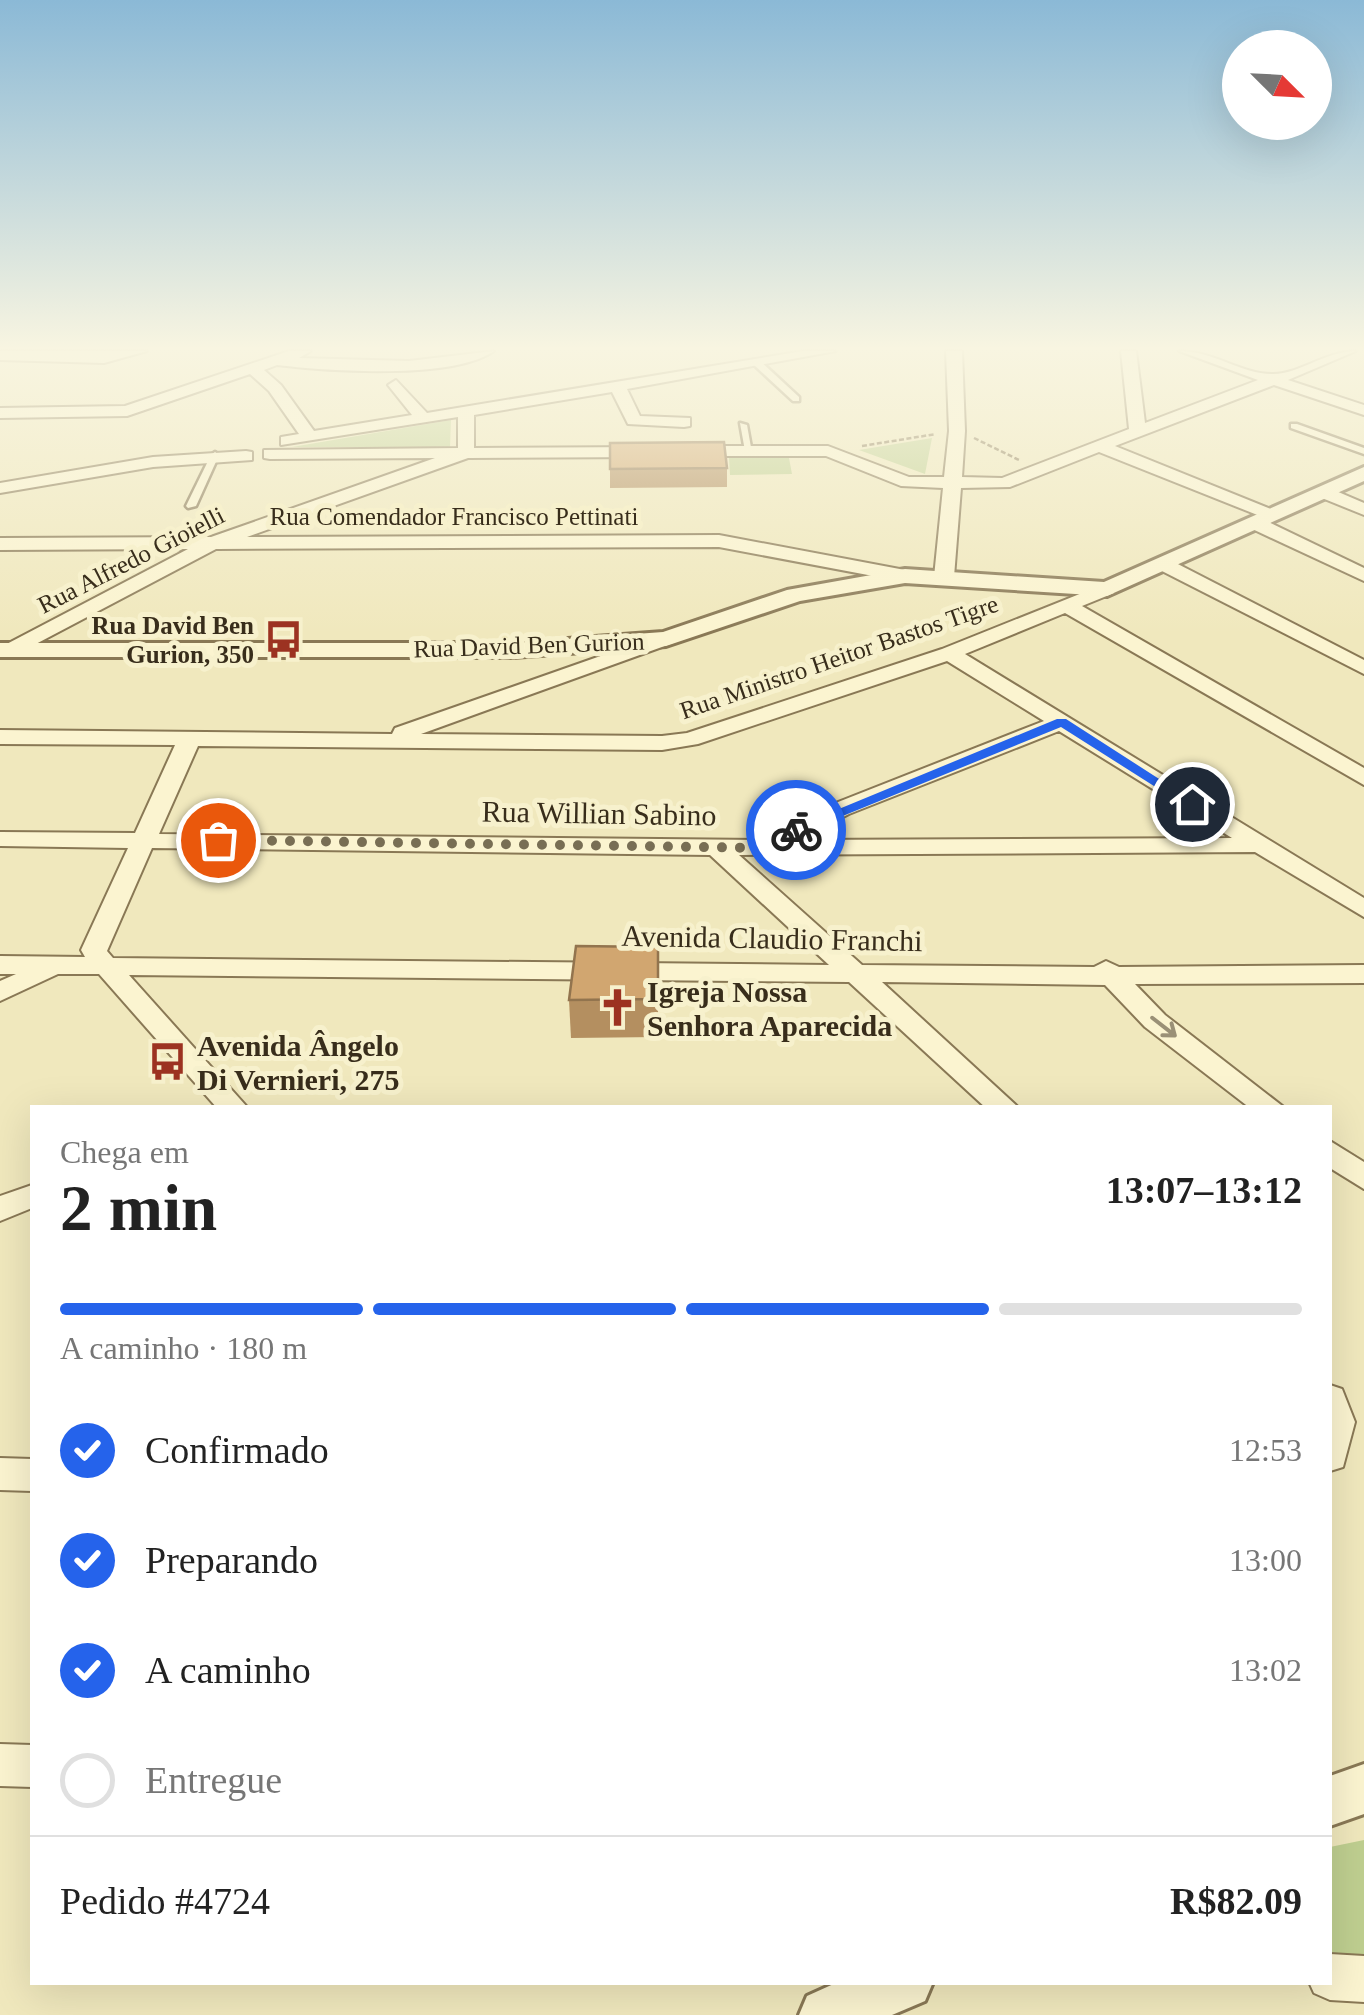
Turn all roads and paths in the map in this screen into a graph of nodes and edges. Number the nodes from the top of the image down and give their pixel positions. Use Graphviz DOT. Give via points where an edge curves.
graph roads {
  1 [pos="277,445"];
  2 [pos="466,445"];
  3 [pos="748,445"];
  4 [pos="865,445"];
  5 [pos="955,445"];
  6 [pos="988,445"];
  7 [pos="1107,445"];
  8 [pos="1101,447"];
  9 [pos="263,448"];
  10 [pos="749,451"];
  11 [pos="828,451"];
  12 [pos="466,453"];
  13 [pos="215,455"];
  14 [pos="1042,471"];
  15 [pos="1364,473"];
  16 [pos="950,485"];
  17 [pos="0,488"];
  18 [pos="1324,492"];
  19 [pos="191,506"];
  20 [pos="1364,510"];
  21 [pos="1263,519"];
  22 [pos="213,543"];
  23 [pos="0,544"];
  24 [pos="1166,565"];
  25 [pos="1364,575"];
  26 [pos="906,576"];
  27 [pos="944,577"];
  28 [pos="1108,588"];
  29 [pos="1066,606"];
  30 [pos="666,640"];
  31 [pos="4,651"];
  32 [pos="949,654"];
  33 [pos="1364,668"];
  34 [pos="1062,722"];
  35 [pos="0,737"];
  36 [pos="190,738"];
  37 [pos="385,739"];
  38 [pos="1364,778"];
  39 [pos="0,839"];
  40 [pos="142,840"];
  41 [pos="1257,845"];
  42 [pos="716,848"];
  43 [pos="765,848"];
  44 [pos="1364,909"];
  45 [pos="0,949"];
  46 [pos="80,958"];
  47 [pos="0,964"];
  48 [pos="844,964"];
  49 [pos="1103,967"];
  50 [pos="1351,971"];
  51 [pos="0,992"];
  52 [pos="231,1105"];
  53 [pos="1002,1105"];
  54 [pos="1267,1105"];
  55 [pos="1332,1154"];
  56 [pos="1364,1178"];
  57 [pos="30,1197"];
  58 [pos="0,1209"];
  59 [pos="1332,1406"];
  60 [pos="1332,1446"];
  61 [pos="0,1765"];
  62 [pos="30,1766"];
  63 [pos="1364,1790"];
  64 [pos="1332,1800"];
  65 [pos="1332,1977"];
  66 [pos="1364,1979"];
  67 [pos="899,1985"];
  68 [pos="826,2015"];
  1 -- 9 [label="street"];
  2 -- 12 [label="street"];
  3 -- 10 [label="lane"];
  4 -- 11 [label="path"];
  5 -- 16 [label="street"];
  6 -- 14 [label="path"];
  7 -- 8 [label="street"];
  8 -- 14 [label="street"];
  8 -- 21 [label="street"];
  9 -- 12 [label="street"];
  9 -- 13 [label="street"];
  10 -- 11 [label="street"];
  10 -- 12 [label="street"];
  11 -- 16 [label="street" via="897,480"];
  12 -- 22 [label="street, Rua Alfredo Gioielli"];
  13 -- 17 [label="street"];
  13 -- 19 [label="lane"];
  14 -- 16 [label="street" via="1004,484"];
  15 -- 18 [label="street, Rua Ministro Heitor Bastos Tigre"];
  16 -- 27 [label="street"];
  18 -- 20 [label="street"];
  18 -- 21 [label="street, Rua Ministro Heitor Bastos Tigre"];
  21 -- 24 [label="street, Rua Ministro Heitor Bastos Tigre"];
  21 -- 25 [label="street"];
  22 -- 23 [label="street, Rua Comendador Francisco Pettinati"];
  22 -- 26 [label="street, Rua Comendador Francisco Pettinati" via="719,540"];
  22 -- 31 [label="street, Rua Alfredo Gioielli"];
  24 -- 28 [label="street, Rua Ministro Heitor Bastos Tigre"];
  24 -- 33 [label="street"];
  26 -- 27 [label="street, Rua David Ben Gurion"];
  26 -- 30 [label="street, Rua David Ben Gurion" via="795,595"];
  27 -- 28 [label="street, Rua David Ben Gurion"];
  28 -- 29 [label="street, Rua Ministro Heitor Bastos Tigre"];
  29 -- 32 [label="street, Rua Ministro Heitor Bastos Tigre"];
  29 -- 38 [label="street"];
  30 -- 31 [label="street, Rua David Ben Gurion" via="513,650"];
  30 -- 37 [label="street"];
  32 -- 34 [label="street"];
  32 -- 37 [label="street, Rua Ministro Heitor Bastos Tigre" via="690,739"];
  34 -- 41 [label="street"];
  34 -- 43 [label="street" via="841,809"];
  35 -- 36 [label="street, Rua Ministro Heitor Bastos Tigre"];
  36 -- 37 [label="street, Rua Ministro Heitor Bastos Tigre"];
  36 -- 40 [label="street"];
  39 -- 40 [label="street, Rua Willian Sabino"];
  40 -- 42 [label="street, Rua Willian Sabino"];
  40 -- 46 [label="street"];
  41 -- 43 [label="street, Rua Willian Sabino"];
  41 -- 44 [label="street"];
  42 -- 43 [label="street, Rua Willian Sabino"];
  42 -- 48 [label="street"];
  45 -- 46 [label="street, Avenida Claudio Franchi"];
  46 -- 47 [label="street, Avenida Claudio Franchi"];
  46 -- 48 [label="street, Avenida Claudio Franchi"];
  46 -- 51 [label="street"];
  46 -- 52 [label="street"];
  48 -- 49 [label="street, Avenida Claudio Franchi"];
  48 -- 53 [label="street"];
  49 -- 50 [label="street, Avenida Claudio Franchi"];
  49 -- 54 [label="street, one-way" via="1155,1021"];
  55 -- 56 [label="street"];
  57 -- 58 [label="street"];
  59 -- 60 [label="street"];
  61 -- 62 [label="street"];
  63 -- 64 [label="street"];
  65 -- 66 [label="street"];
  67 -- 68 [label="street"];
}
